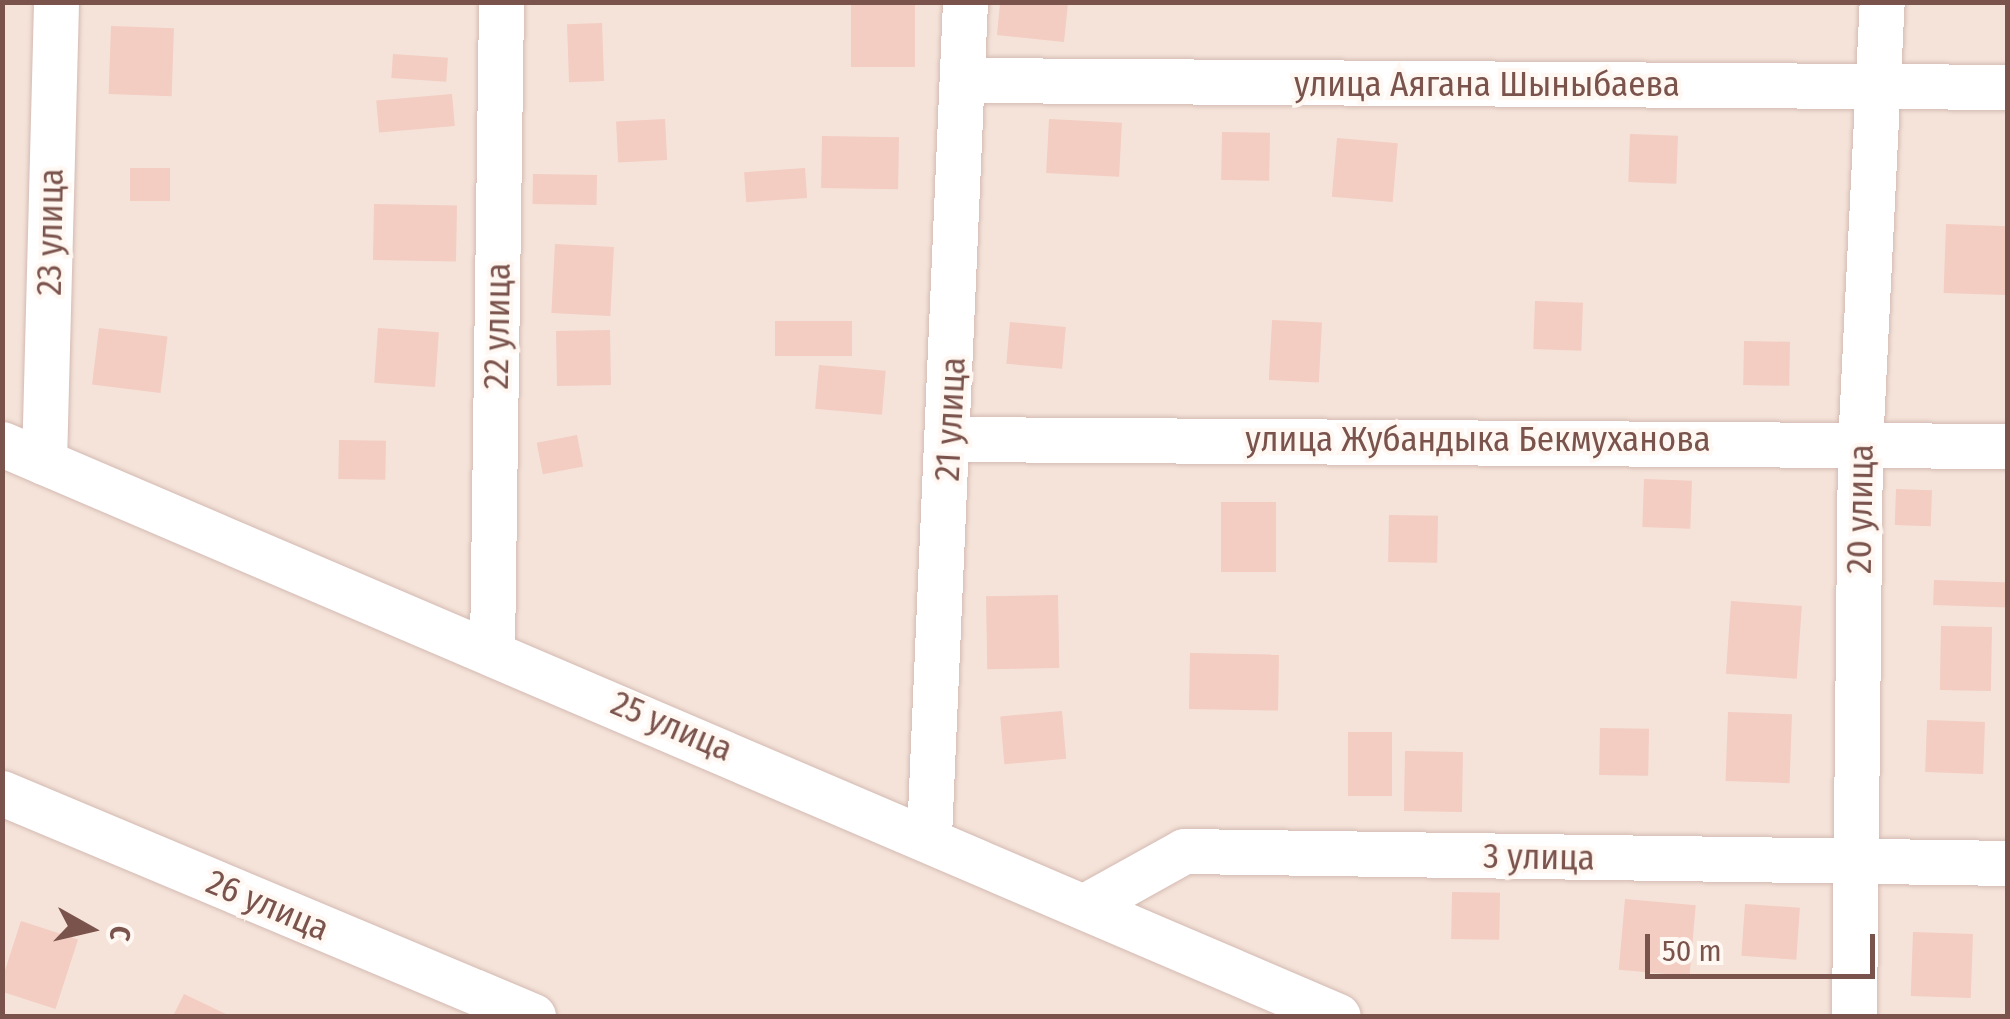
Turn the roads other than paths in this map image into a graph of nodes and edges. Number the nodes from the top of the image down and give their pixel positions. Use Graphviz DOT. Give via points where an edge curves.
graph roads {
  1 [pos="56,2"];
  2 [pos="501,2"];
  3 [pos="965,2"];
  4 [pos="1882,2"];
  5 [pos="966,80"];
  6 [pos="1881,87"];
  7 [pos="2008,87"];
  8 [pos="949,439"];
  9 [pos="2,444"];
  10 [pos="1860,446"];
  11 [pos="2008,446"];
  12 [pos="44,462"];
  13 [pos="492,649"];
  14 [pos="2,793"];
  15 [pos="929,836"];
  16 [pos="1852,863"];
  17 [pos="2008,863"];
  18 [pos="1085,906"];
  19 [pos="533,1016"];
  20 [pos="1338,1016"];
  21 [pos="1854,1016"];
  1 -- 12 [label="street, 23 улица"];
  2 -- 13 [label="street, 22 улица"];
  3 -- 5 [label="street, 21 улица"];
  4 -- 6 [label="street, 20 улица"];
  5 -- 6 [label="street, улица Аягана Шыныбаева"];
  5 -- 8 [label="street, 21 улица"];
  6 -- 7 [label="street, улица Аягана Шыныбаева"];
  6 -- 10 [label="street, 20 улица"];
  8 -- 10 [label="street, улица Жубандыка Бекмуханова" via="1687,438"];
  8 -- 15 [label="street, 21 улица"];
  9 -- 12 [label="street, 25 улица"];
  10 -- 11 [label="street, улица Жубандыка Бекмуханова"];
  10 -- 16 [label="street, 20 улица"];
  12 -- 13 [label="street, 25 улица"];
  13 -- 15 [label="street, 25 улица"];
  14 -- 19 [label="street, 26 улица"];
  15 -- 18 [label="street, 25 улица"];
  16 -- 17 [label="street, 3 улица"];
  16 -- 18 [label="street, 3 улица" via="1184,851"];
  16 -- 21 [label="street, 20 улица"];
  18 -- 20 [label="street, 25 улица"];
}
